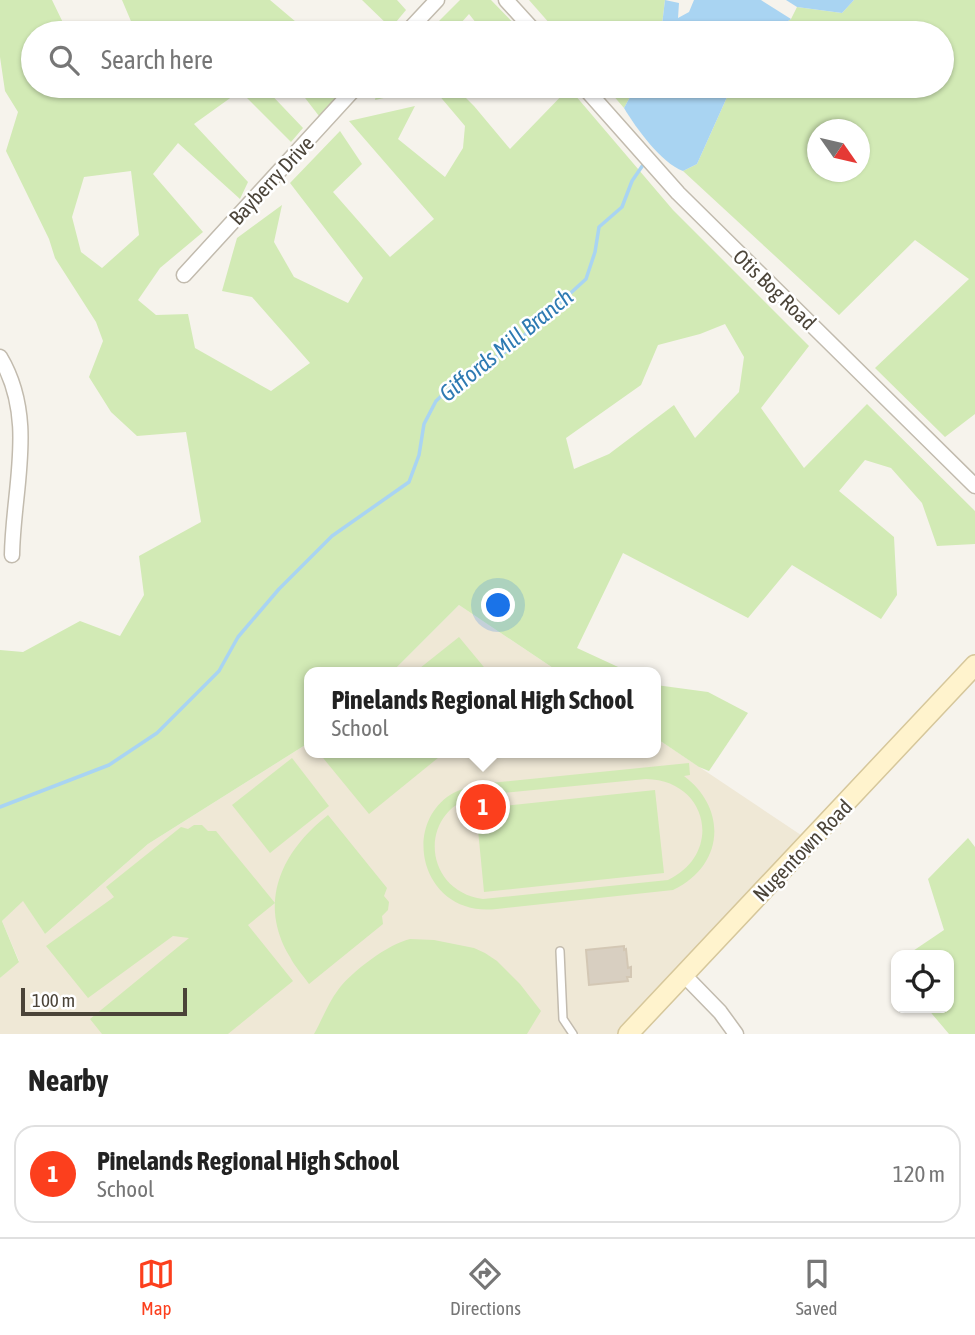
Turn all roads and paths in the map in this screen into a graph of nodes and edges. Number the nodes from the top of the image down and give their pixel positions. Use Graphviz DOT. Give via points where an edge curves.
graph roads {
  1 [pos="437,0"];
  2 [pos="506,0"];
  3 [pos="417,21"];
  4 [pos="525,21"];
  5 [pos="347,98"];
  6 [pos="594,98"];
  7 [pos="184,275"];
  8 [pos="0,357"];
  9 [pos="975,486"];
  10 [pos="12,555"];
  11 [pos="975,665"];
  12 [pos="560,951"];
  13 [pos="684,975"];
  14 [pos="573,1034"];
  15 [pos="628,1034"];
  16 [pos="736,1034"];
  1 -- 3 [label="street"];
  2 -- 4 [label="street"];
  5 -- 7 [label="street, Bayberry Drive"];
  6 -- 9 [label="street, Otis Bog Road" via="678,193"];
  8 -- 10 [label="street" via="12,378 22,436"];
  11 -- 13 [label="street, Nugentown Road"];
  12 -- 14 [label="lane" via="563,1019"];
  13 -- 15 [label="street, Nugentown Road"];
  13 -- 16 [label="street"];
}
